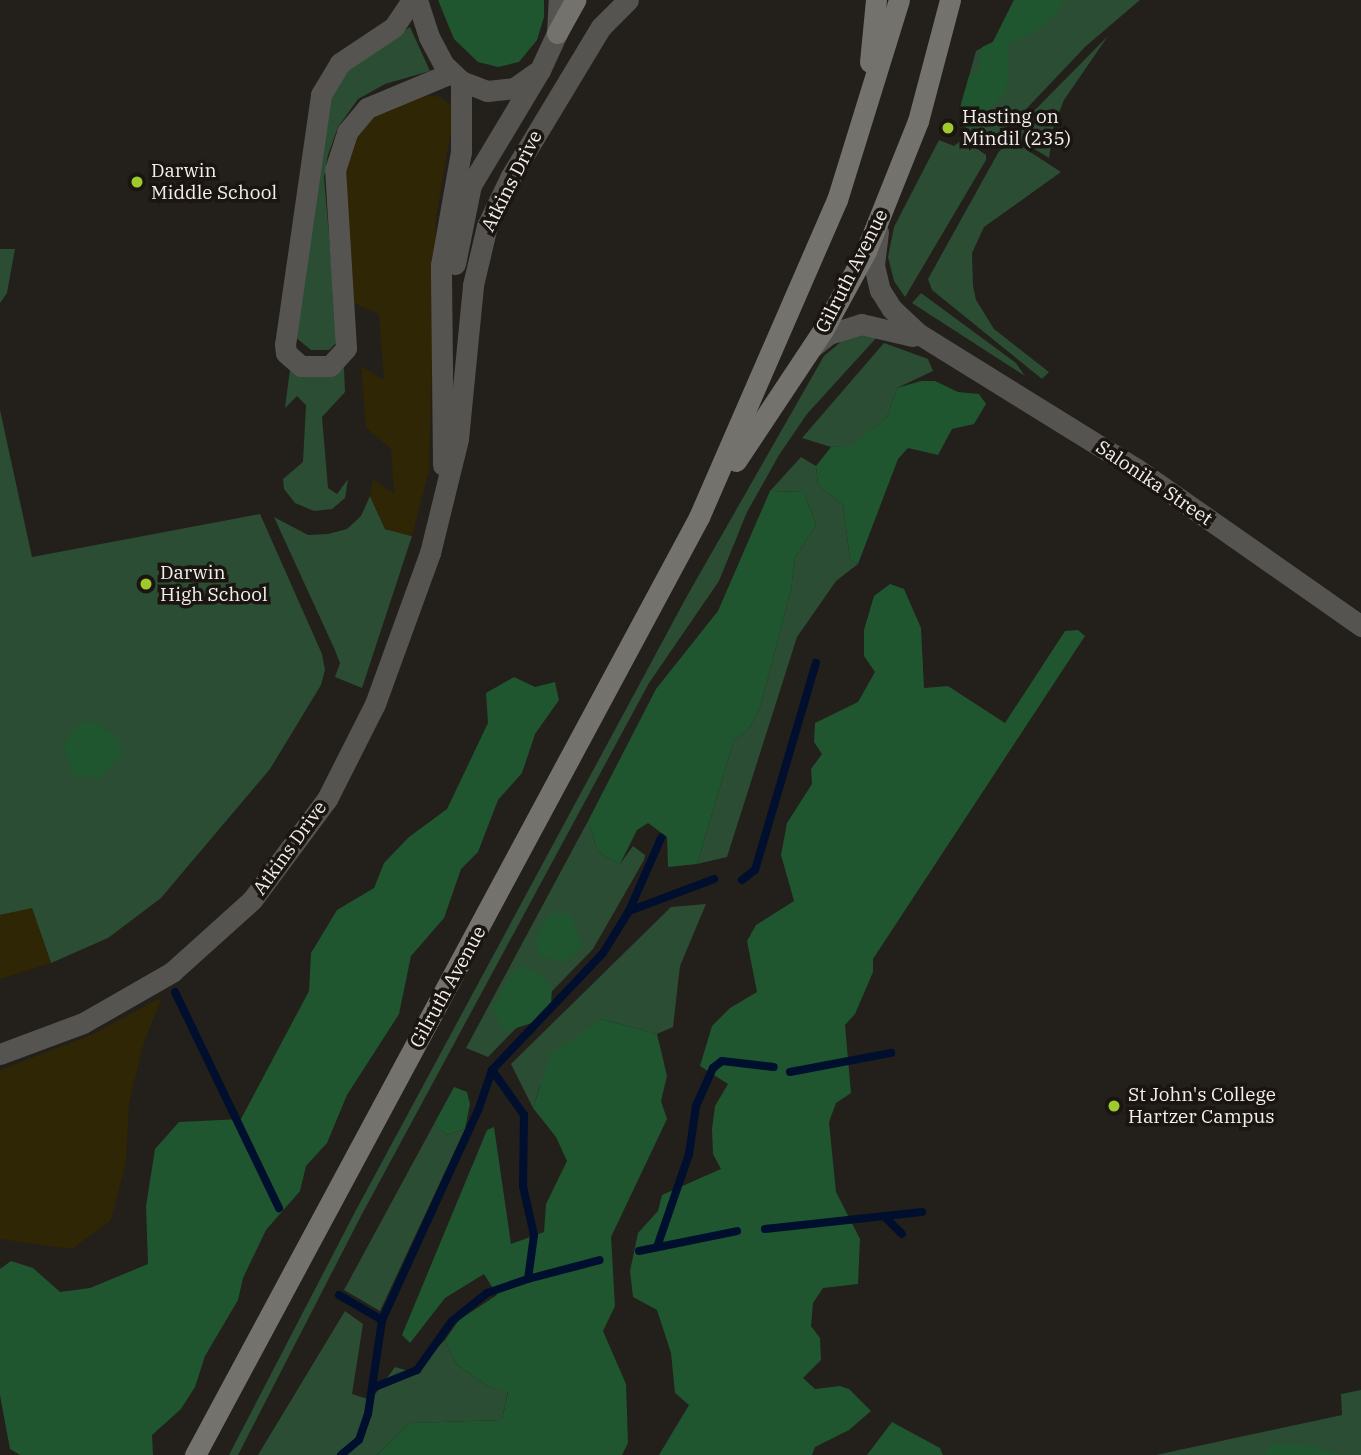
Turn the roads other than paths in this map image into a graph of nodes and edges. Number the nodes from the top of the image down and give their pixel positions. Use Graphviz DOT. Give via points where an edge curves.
graph roads {
  1 [pos="412,0"];
  2 [pos="417,0"];
  3 [pos="559,0"];
  4 [pos="575,0"];
  5 [pos="628,0"];
  6 [pos="876,0"];
  7 [pos="900,0"];
  8 [pos="950,0"];
  9 [pos="557,33"];
  10 [pos="540,70"];
  11 [pos="456,77"];
  12 [pos="852,154"];
  13 [pos="884,212"];
  14 [pos="810,348"];
  15 [pos="941,349"];
  16 [pos="450,472"];
  17 [pos="699,517"];
  18 [pos="438,519"];
  19 [pos="1361,626"];
  20 [pos="0,1054"];
  21 [pos="195,1455"];
  1 -- 11 [label="street" via="394,27 340,63 321,95 285,344 286,353 302,366 330,366 346,348 335,170 347,132 367,108"];
  2 -- 11 [label="street" via="429,37"];
  3 -- 9 [label="street"];
  4 -- 9 [label="street"];
  5 -- 16 [label="street, Atkins Drive" via="600,27 511,176 487,226 473,285 462,416"];
  6 -- 12 [label="street" via="876,26"];
  7 -- 12 [label="street, Gilruth Avenue"];
  8 -- 13 [label="street, Gilruth Avenue" via="918,121"];
  9 -- 10 [label="street, Atkins Drive"];
  10 -- 11 [label="street" via="524,84 500,90"];
  10 -- 16 [label="street, Atkins Drive" via="486,154 461,222"];
  11 -- 18 [label="street, Atkins Drive" via="461,152 441,265 443,471"];
  12 -- 17 [label="street, Gilruth Avenue" via="788,322"];
  13 -- 14 [label="street, Gilruth Avenue" via="845,294"];
  13 -- 15 [label="street, Salonika Street" via="874,254 880,290 900,318"];
  14 -- 15 [label="street, Salonika Street" via="839,330 862,324 890,328"];
  14 -- 17 [label="street, Gilruth Avenue"];
  15 -- 19 [label="street, Salonika Street" via="1137,469"];
  16 -- 18 [label="street, Atkins Drive"];
  17 -- 21 [label="street, Gilruth Avenue"];
  18 -- 20 [label="street, Atkins Drive" via="414,601 354,752 292,851 252,900 172,972 128,1000 83,1023"];
}
